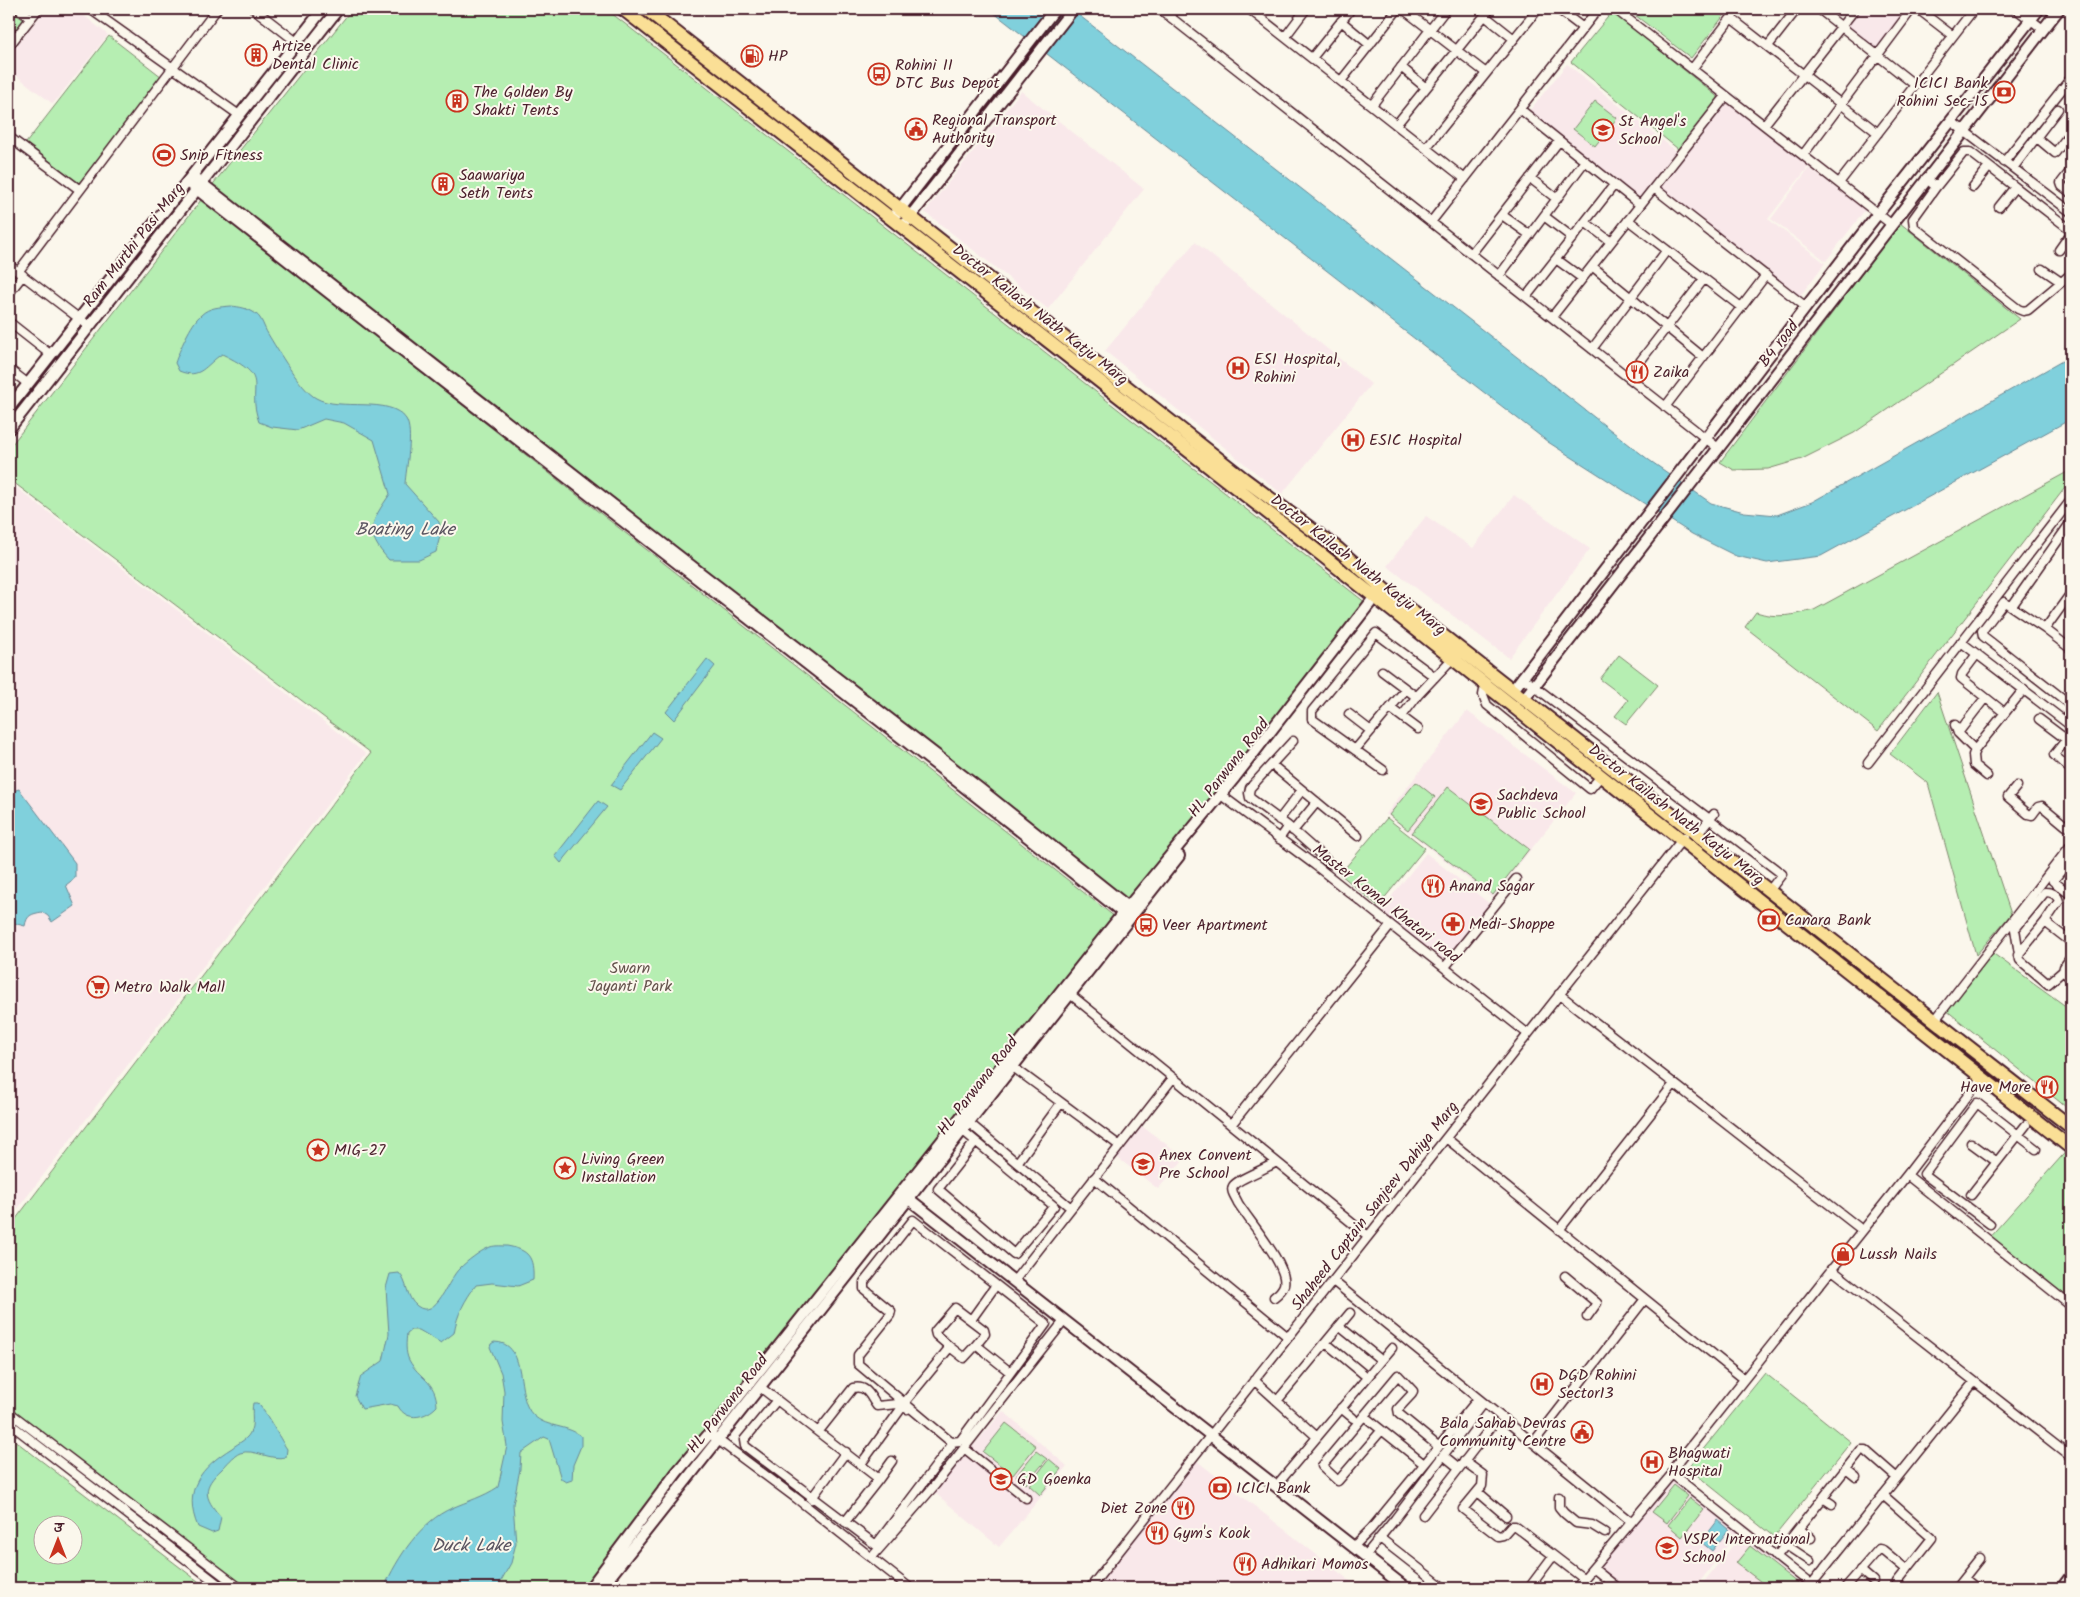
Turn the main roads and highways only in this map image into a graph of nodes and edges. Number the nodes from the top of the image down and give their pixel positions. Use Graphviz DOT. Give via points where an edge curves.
graph roads {
  1 [pos="623,9"];
  2 [pos="646,9"];
  3 [pos="901,218"];
  4 [pos="1316,534"];
  5 [pos="1308,544"];
  6 [pos="2071,1127"];
  7 [pos="2069,1142"];
  1 -- 3 [label="main road, Doctor Kailash Nath Katju Marg"];
  2 -- 3 [label="main road, Doctor Kailash Nath Katju Marg"];
  3 -- 4 [label="main road, Doctor Kailash Nath Katju Marg"];
  3 -- 5 [label="main road, Doctor Kailash Nath Katju Marg"];
  4 -- 5 [label="main road"];
  4 -- 6 [label="main road, Doctor Kailash Nath Katju Marg"];
  5 -- 7 [label="main road, Doctor Kailash Nath Katju Marg" via="1982,1078"];
}
